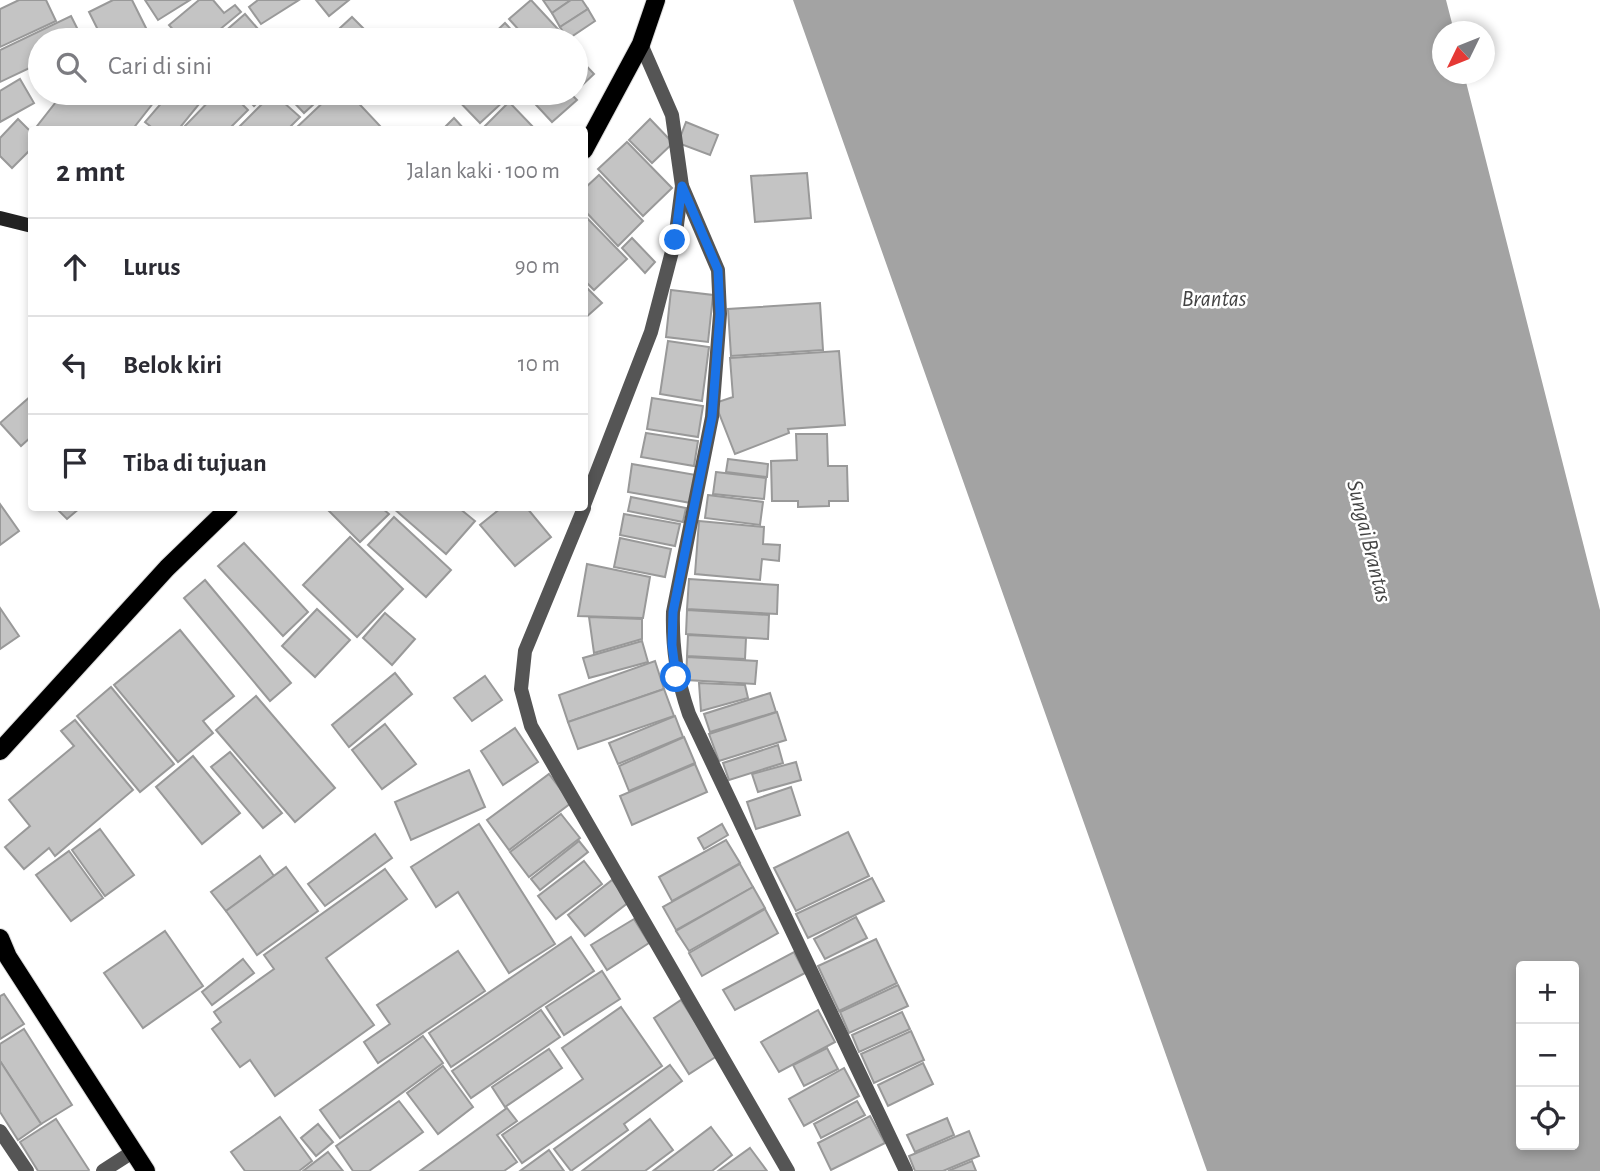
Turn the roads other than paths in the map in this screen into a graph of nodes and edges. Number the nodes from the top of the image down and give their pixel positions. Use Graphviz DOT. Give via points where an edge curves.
graph roads {
  1 [pos="656,0"];
  2 [pos="641,44"];
  3 [pos="588,143"];
  4 [pos="682,186"];
  5 [pos="0,218"];
  6 [pos="28,225"];
  7 [pos="588,496"];
  8 [pos="226,511"];
  9 [pos="582,511"];
  10 [pos="0,751"];
  11 [pos="0,938"];
  12 [pos="0,1131"];
  13 [pos="134,1151"];
  14 [pos="27,1171"];
  15 [pos="103,1171"];
  16 [pos="146,1171"];
  17 [pos="788,1171"];
  18 [pos="906,1171"];
  1 -- 2 [label="main road"];
  2 -- 3 [label="main road"];
  2 -- 4 [label="street" via="672,115"];
  4 -- 7 [label="street" via="675,240 651,332"];
  4 -- 18 [label="street" via="718,270 720,314 712,417 673,612 676,677 689,714"];
  5 -- 6 [label="main road"];
  8 -- 10 [label="main road" via="167,568"];
  9 -- 17 [label="street" via="525,651 522,689 531,726"];
  11 -- 13 [label="main road"];
  12 -- 14 [label="street"];
  13 -- 15 [label="street"];
  13 -- 16 [label="main road"];
}
